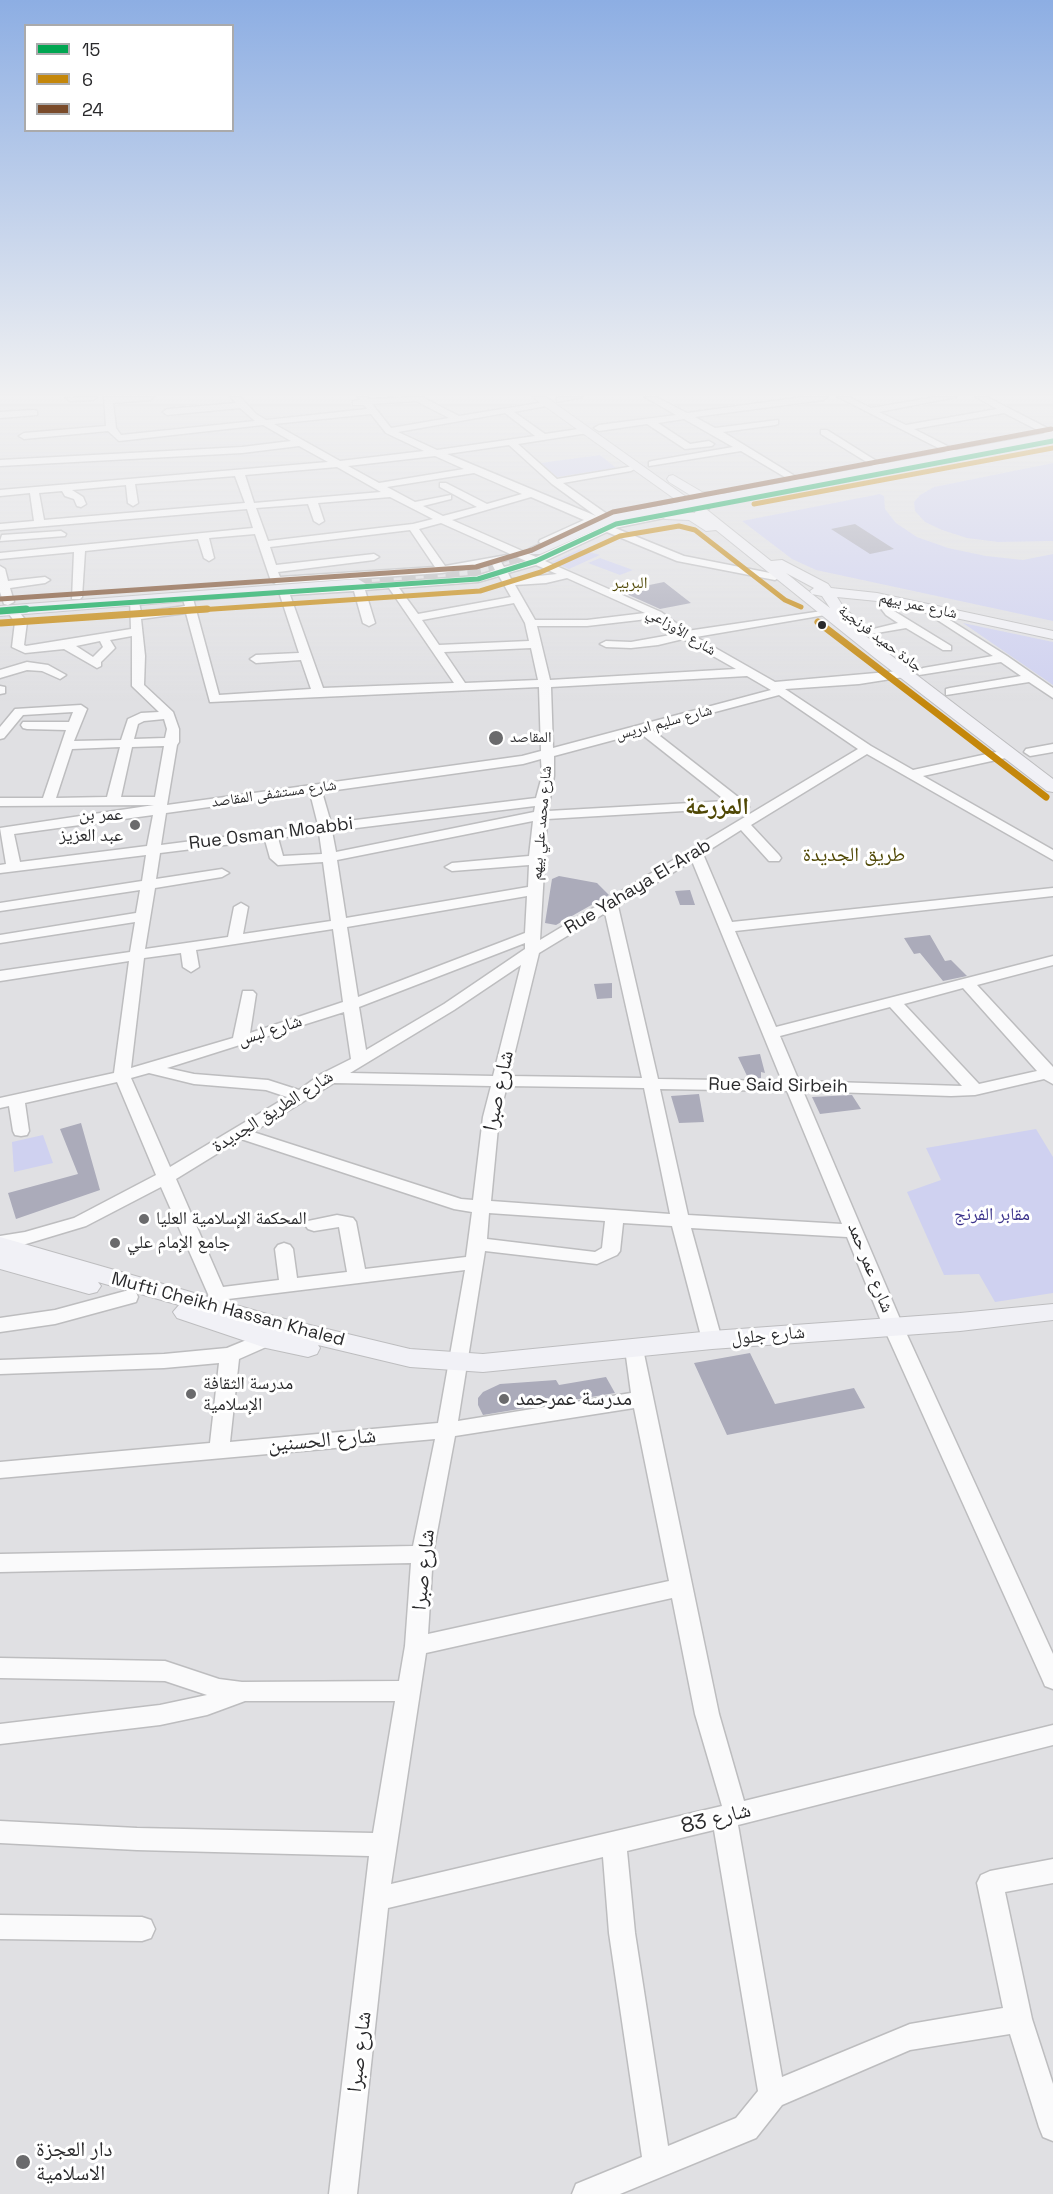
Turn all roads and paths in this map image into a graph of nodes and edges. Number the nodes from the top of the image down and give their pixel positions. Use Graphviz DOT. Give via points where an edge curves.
graph roads {
  1 [pos="35,499"];
  2 [pos="79,499"];
  3 [pos="248,499"];
  4 [pos="339,499"];
  5 [pos="403,499"];
  6 [pos="437,499"];
  7 [pos="470,499"];
  8 [pos="514,499"];
  9 [pos="544,499"];
  10 [pos="577,499"];
  11 [pos="668,499"];
  12 [pos="713,499"];
  13 [pos="722,499"];
  14 [pos="728,499"];
  15 [pos="731,499"];
  16 [pos="725,500"];
  17 [pos="312,501"];
  18 [pos="81,504"];
  19 [pos="415,505"];
  20 [pos="249,506"];
  21 [pos="486,508"];
  22 [pos="663,511"];
  23 [pos="705,512"];
  24 [pos="93,518"];
  25 [pos="443,520"];
  26 [pos="592,520"];
  27 [pos="319,521"];
  28 [pos="605,522"];
  29 [pos="39,523"];
  30 [pos="0,527"];
  31 [pos="413,527"];
  32 [pos="259,530"];
  33 [pos="61,534"];
  34 [pos="203,537"];
  35 [pos="0,538"];
  36 [pos="264,545"];
  37 [pos="365,546"];
  38 [pos="93,547"];
  39 [pos="80,548"];
  40 [pos="535,554"];
  41 [pos="0,556"];
  42 [pos="209,558"];
  43 [pos="442,570"];
  44 [pos="499,573"];
  45 [pos="387,574"];
  46 [pos="568,575"];
  47 [pos="789,575"];
  48 [pos="2,578"];
  49 [pos="45,580"];
  50 [pos="278,581"];
  51 [pos="358,584"];
  52 [pos="393,586"];
  53 [pos="828,593"];
  54 [pos="76,597"];
  55 [pos="190,598"];
  56 [pos="884,598"];
  57 [pos="519,600"];
  58 [pos="926,604"];
  59 [pos="5,606"];
  60 [pos="134,608"];
  61 [pos="832,612"];
  62 [pos="657,614"];
  63 [pos="415,618"];
  64 [pos="369,623"];
  65 [pos="531,623"];
  66 [pos="907,624"];
  67 [pos="1053,627"];
  68 [pos="136,632"];
  69 [pos="869,633"];
  70 [pos="685,635"];
  71 [pos="1053,635"];
  72 [pos="103,637"];
  73 [pos="535,644"];
  74 [pos="606,644"];
  75 [pos="66,645"];
  76 [pos="947,648"];
  77 [pos="436,649"];
  78 [pos="306,656"];
  79 [pos="1003,658"];
  80 [pos="29,659"];
  81 [pos="256,660"];
  82 [pos="0,663"];
  83 [pos="749,672"];
  84 [pos="923,672"];
  85 [pos="906,673"];
  86 [pos="0,674"];
  87 [pos="60,675"];
  88 [pos="412,676"];
  89 [pos="382,677"];
  90 [pos="1031,678"];
  91 [pos="545,683"];
  92 [pos="462,687"];
  93 [pos="777,688"];
  94 [pos="414,689"];
  95 [pos="385,691"];
  96 [pos="318,692"];
  97 [pos="950,692"];
  98 [pos="1053,694"];
  99 [pos="169,715"];
  100 [pos="76,720"];
  101 [pos="27,725"];
  102 [pos="643,729"];
  103 [pos="0,735"];
  104 [pos="173,742"];
  105 [pos="127,743"];
  106 [pos="66,745"];
  107 [pos="1053,748"];
  108 [pos="867,749"];
  109 [pos="1030,752"];
  110 [pos="1010,753"];
  111 [pos="547,754"];
  112 [pos="1053,769"];
  113 [pos="912,774"];
  114 [pos="1053,787"];
  115 [pos="315,789"];
  116 [pos="113,801"];
  117 [pos="0,802"];
  118 [pos="48,802"];
  119 [pos="738,804"];
  120 [pos="160,805"];
  121 [pos="542,808"];
  122 [pos="749,820"];
  123 [pos="325,827"];
  124 [pos="3,831"];
  125 [pos="270,836"];
  126 [pos="153,849"];
  127 [pos="695,852"];
  128 [pos="1053,856"];
  129 [pos="329,857"];
  130 [pos="774,858"];
  131 [pos="536,860"];
  132 [pos="7,868"];
  133 [pos="458,868"];
  134 [pos="222,873"];
  135 [pos="149,884"];
  136 [pos="536,890"];
  137 [pos="1053,892"];
  138 [pos="610,904"];
  139 [pos="0,907"];
  140 [pos="241,907"];
  141 [pos="144,916"];
  142 [pos="339,924"];
  143 [pos="728,927"];
  144 [pos="0,939"];
  145 [pos="235,939"];
  146 [pos="532,943"];
  147 [pos="188,947"];
  148 [pos="136,954"];
  149 [pos="1053,960"];
  150 [pos="190,967"];
  151 [pos="0,976"];
  152 [pos="967,983"];
  153 [pos="248,994"];
  154 [pos="894,1002"];
  155 [pos="352,1004"];
  156 [pos="773,1033"];
  157 [pos="241,1041"];
  158 [pos="359,1059"];
  159 [pos="149,1068"];
  160 [pos="1052,1074"];
  161 [pos="122,1076"];
  162 [pos="327,1078"];
  163 [pos="501,1082"];
  164 [pos="651,1083"];
  165 [pos="795,1086"];
  166 [pos="975,1090"];
  167 [pos="300,1095"];
  168 [pos="8,1101"];
  169 [pos="21,1131"];
  170 [pos="239,1133"];
  171 [pos="166,1177"];
  172 [pos="482,1206"];
  173 [pos="615,1216"];
  174 [pos="680,1221"];
  175 [pos="314,1225"];
  176 [pos="855,1231"];
  177 [pos="0,1244"];
  178 [pos="284,1249"];
  179 [pos="476,1253"];
  180 [pos="0,1261"];
  181 [pos="357,1277"];
  182 [pos="290,1284"];
  183 [pos="129,1297"];
  184 [pos="222,1309"];
  185 [pos="1053,1312"];
  186 [pos="0,1325"];
  187 [pos="893,1326"];
  188 [pos="266,1339"];
  189 [pos="712,1340"];
  190 [pos="635,1348"];
  191 [pos="230,1355"];
  192 [pos="466,1364"];
  193 [pos="0,1367"];
  194 [pos="642,1399"];
  195 [pos="447,1430"];
  196 [pos="219,1451"];
  197 [pos="0,1470"];
  198 [pos="422,1554"];
  199 [pos="0,1563"];
  200 [pos="681,1587"];
  201 [pos="416,1646"];
  202 [pos="0,1668"];
  203 [pos="1053,1679"];
  204 [pos="244,1691"];
  205 [pos="410,1691"];
  206 [pos="0,1734"];
  207 [pos="1053,1734"];
  208 [pos="730,1816"];
  209 [pos="0,1832"];
  210 [pos="614,1844"];
  211 [pos="383,1845"];
  212 [pos="1053,1871"];
  213 [pos="378,1899"];
  214 [pos="0,1928"];
  215 [pos="142,1929"];
  216 [pos="1019,2019"];
  217 [pos="772,2095"];
  218 [pos="1053,2127"];
  219 [pos="657,2165"];
  220 [pos="343,2194"];
  221 [pos="586,2194"];
  1 -- 29 [label="street"];
  2 -- 18 [label="street"];
  3 -- 20 [label="street"];
  4 -- 17 [label="street"];
  5 -- 19 [label="street, شارع الأوزاعي"];
  6 -- 19 [label="street"];
  7 -- 21 [label="street"];
  8 -- 21 [label="street"];
  9 -- 26 [label="street"];
  10 -- 28 [label="street, شارع عمر بيهم"];
  11 -- 22 [label="main road"];
  12 -- 40 [label="highway" via="606,520"];
  13 -- 16 [label="main road"];
  14 -- 16 [label="highway"];
  15 -- 40 [label="highway" via="614,523"];
  16 -- 22 [label="highway"];
  16 -- 47 [label="main road" via="721,511"];
  17 -- 20 [label="street"];
  17 -- 27 [label="street"];
  19 -- 25 [label="street, شارع الأوزاعي"];
  20 -- 24 [label="street"];
  20 -- 32 [label="street"];
  21 -- 25 [label="street"];
  22 -- 28 [label="street"];
  22 -- 47 [label="main road" via="696,517"];
  23 -- 47 [label="main road, جادة حميد فرنجية"];
  24 -- 29 [label="street"];
  24 -- 38 [label="street"];
  25 -- 31 [label="street"];
  25 -- 40 [label="street, شارع الأوزاعي"];
  26 -- 28 [label="street"];
  26 -- 40 [label="street"];
  28 -- 40 [label="street"];
  28 -- 47 [label="street, شارع عمر بيهم" via="681,559"];
  29 -- 30 [label="street"];
  31 -- 37 [label="street"];
  31 -- 43 [label="street"];
  32 -- 34 [label="street"];
  32 -- 36 [label="street"];
  33 -- 35 [label="street"];
  34 -- 38 [label="street"];
  34 -- 42 [label="street"];
  36 -- 37 [label="street"];
  36 -- 50 [label="street"];
  37 -- 45 [label="street"];
  37 -- 50 [label="street"];
  38 -- 39 [label="street"];
  39 -- 41 [label="street"];
  39 -- 54 [label="street"];
  40 -- 44 [label="street"];
  40 -- 44 [label="street"];
  40 -- 46 [label="street, شارع الأوزاعي"];
  43 -- 44 [label="street" via="472,567"];
  43 -- 45 [label="street"];
  44 -- 46 [label="street" via="540,580"];
  44 -- 52 [label="street"];
  44 -- 57 [label="street, شارع محمد علي بيهم"];
  45 -- 50 [label="street"];
  46 -- 62 [label="street, شارع الأوزاعي"];
  47 -- 53 [label="main road, جادة حميد فرنجية" via="816,582"];
  47 -- 58 [label="main road, شارع عمر بيهم"];
  47 -- 61 [label="main road, جادة حميد فرنجية" via="805,596"];
  48 -- 49 [label="street"];
  48 -- 59 [label="street"];
  50 -- 51 [label="street"];
  50 -- 55 [label="highway"];
  50 -- 78 [label="street" via="292,633"];
  51 -- 52 [label="street"];
  51 -- 55 [label="highway"];
  51 -- 64 [label="street"];
  52 -- 63 [label="street"];
  53 -- 56 [label="main road, شارع عمر بيهم"];
  53 -- 61 [label="main road, جادة حميد فرنجية"];
  54 -- 55 [label="highway"];
  54 -- 59 [label="highway"];
  55 -- 60 [label="highway"];
  55 -- 96 [label="street" via="214,699"];
  56 -- 58 [label="main road, شارع عمر بيهم"];
  56 -- 61 [label="main road" via="846,601"];
  56 -- 66 [label="street" via="886,608"];
  57 -- 63 [label="street"];
  57 -- 65 [label="street, شارع محمد علي بيهم"];
  58 -- 67 [label="main road, شارع عمر بيهم"];
  58 -- 71 [label="main road, شارع عمر بيهم"];
  58 -- 79 [label="street"];
  59 -- 60 [label="highway"];
  59 -- 80 [label="street" via="21,622 18,646"];
  60 -- 68 [label="street"];
  61 -- 69 [label="main road, جادة حميد فرنجية"];
  61 -- 70 [label="street"];
  61 -- 85 [label="main road, جادة حميد فرنجية"];
  62 -- 65 [label="street" via="587,623"];
  62 -- 70 [label="street, شارع الأوزاعي"];
  63 -- 77 [label="street"];
  65 -- 73 [label="street, شارع محمد علي بيهم"];
  66 -- 69 [label="street"];
  66 -- 76 [label="street"];
  68 -- 72 [label="street"];
  68 -- 99 [label="street" via="140,656 137,682 147,697"];
  69 -- 84 [label="main road, جادة حميد فرنجية"];
  70 -- 74 [label="street" via="639,644"];
  70 -- 83 [label="street, شارع الأوزاعي"];
  72 -- 75 [label="street"];
  72 -- 75 [label="street" via="109,648 95,663"];
  73 -- 77 [label="street"];
  73 -- 91 [label="street, شارع محمد علي بيهم"];
  75 -- 80 [label="street"];
  77 -- 92 [label="street"];
  78 -- 81 [label="street"];
  78 -- 96 [label="street"];
  79 -- 84 [label="street"];
  79 -- 90 [label="street"];
  80 -- 82 [label="street"];
  80 -- 86 [label="street"];
  80 -- 87 [label="street"];
  83 -- 91 [label="street"];
  83 -- 93 [label="street, شارع الأوزاعي"];
  84 -- 97 [label="main road, جادة حميد فرنجية"];
  85 -- 93 [label="street, شارع سليم ادريس"];
  85 -- 110 [label="main road, جادة حميد فرنجية"];
  88 -- 94 [label="street"];
  89 -- 95 [label="street"];
  90 -- 97 [label="street"];
  90 -- 98 [label="street"];
  91 -- 92 [label="street"];
  91 -- 111 [label="street, شارع محمد علي بيهم"];
  92 -- 94 [label="street"];
  93 -- 102 [label="street, شارع سليم ادريس"];
  93 -- 108 [label="street, شارع الأوزاعي"];
  94 -- 95 [label="street"];
  95 -- 96 [label="street"];
  97 -- 109 [label="main road, جادة حميد فرنجية"];
  99 -- 104 [label="street"];
  99 -- 105 [label="street" via="136,719"];
  100 -- 101 [label="street"];
  100 -- 103 [label="street" via="81,709 19,712"];
  100 -- 106 [label="street"];
  102 -- 111 [label="street, شارع سليم ادريس"];
  102 -- 119 [label="street"];
  104 -- 105 [label="street"];
  104 -- 120 [label="street"];
  105 -- 106 [label="street"];
  105 -- 116 [label="street"];
  106 -- 118 [label="street"];
  107 -- 109 [label="street"];
  108 -- 113 [label="street, شارع الأوزاعي"];
  108 -- 122 [label="street, Rue Yahaya El-Arab"];
  109 -- 112 [label="main road, جادة حميد فرنجية"];
  110 -- 113 [label="street"];
  110 -- 114 [label="main road, جادة حميد فرنجية"];
  111 -- 115 [label="street, شارع مستشفى المقاصد"];
  111 -- 121 [label="street, شارع محمد علي بيهم" via="548,776"];
  113 -- 128 [label="street, شارع الأوزاعي"];
  115 -- 120 [label="street, شارع مستشفى المقاصد"];
  115 -- 123 [label="street"];
  116 -- 118 [label="street"];
  116 -- 120 [label="street"];
  117 -- 118 [label="street"];
  119 -- 121 [label="street"];
  119 -- 122 [label="street"];
  120 -- 124 [label="street, شارع مستشفى المقاصد"];
  120 -- 126 [label="street"];
  121 -- 123 [label="street, Rue Osman Moabbi"];
  121 -- 129 [label="street"];
  121 -- 131 [label="street, شارع محمد علي بيهم"];
  122 -- 127 [label="street, Rue Yahaya El-Arab"];
  122 -- 130 [label="street"];
  123 -- 125 [label="street, Rue Osman Moabbi"];
  123 -- 129 [label="street"];
  124 -- 132 [label="street"];
  125 -- 126 [label="street, Rue Osman Moabbi"];
  125 -- 129 [label="street" via="277,858 283,862"];
  126 -- 132 [label="street, Rue Osman Moabbi"];
  126 -- 135 [label="street"];
  127 -- 138 [label="street, Rue Yahaya El-Arab"];
  127 -- 143 [label="street, شارع عمر حمد"];
  129 -- 142 [label="street"];
  131 -- 133 [label="street"];
  131 -- 136 [label="street, شارع محمد علي بيهم"];
  134 -- 135 [label="street"];
  135 -- 139 [label="street"];
  135 -- 141 [label="street"];
  136 -- 142 [label="street"];
  136 -- 146 [label="street, شارع محمد علي بيهم"];
  137 -- 143 [label="street"];
  138 -- 146 [label="street, Rue Yahaya El-Arab"];
  138 -- 164 [label="street"];
  140 -- 145 [label="street"];
  141 -- 144 [label="street"];
  141 -- 148 [label="street"];
  142 -- 145 [label="street" via="255,942"];
  142 -- 155 [label="street"];
  143 -- 156 [label="street, شارع عمر حمد"];
  145 -- 147 [label="street"];
  146 -- 155 [label="street, شارع لبس"];
  146 -- 158 [label="street, شارع الطريق الجديدة" via="448,1007"];
  146 -- 163 [label="street, شارع صبرا"];
  147 -- 148 [label="street"];
  147 -- 150 [label="street"];
  148 -- 151 [label="street"];
  148 -- 161 [label="street"];
  149 -- 152 [label="street"];
  152 -- 154 [label="street"];
  152 -- 160 [label="street"];
  153 -- 157 [label="street"];
  154 -- 156 [label="street"];
  154 -- 166 [label="street"];
  155 -- 157 [label="street, شارع لبس"];
  155 -- 158 [label="street"];
  156 -- 165 [label="street, شارع عمر حمد"];
  157 -- 159 [label="street, شارع لبس"];
  158 -- 162 [label="street, شارع الطريق الجديدة"];
  159 -- 161 [label="street, شارع لبس"];
  159 -- 167 [label="street" via="194,1079 268,1085"];
  160 -- 166 [label="street, Rue Said Sirbeih"];
  161 -- 168 [label="street, شارع لبس"];
  161 -- 171 [label="street"];
  162 -- 163 [label="street, Rue Said Sirbeih"];
  162 -- 167 [label="street, شارع الطريق الجديدة"];
  163 -- 164 [label="street, Rue Said Sirbeih"];
  163 -- 172 [label="street, شارع صبرا" via="491,1117"];
  164 -- 165 [label="street, Rue Said Sirbeih"];
  164 -- 174 [label="street"];
  165 -- 166 [label="street, Rue Said Sirbeih"];
  165 -- 176 [label="street, شارع عمر حمد"];
  167 -- 170 [label="street, شارع الطريق الجديدة"];
  168 -- 169 [label="street"];
  170 -- 171 [label="street, شارع الطريق الجديدة"];
  170 -- 172 [label="street" via="455,1204"];
  171 -- 177 [label="street, شارع الطريق الجديدة" via="80,1222"];
  171 -- 184 [label="street"];
  172 -- 173 [label="street"];
  172 -- 179 [label="street, شارع صبرا"];
  173 -- 174 [label="street"];
  173 -- 179 [label="street" via="611,1251 597,1258"];
  174 -- 176 [label="street"];
  174 -- 189 [label="street"];
  175 -- 181 [label="street" via="347,1222"];
  176 -- 187 [label="street, شارع عمر حمد"];
  177 -- 184 [label="main road, Mufti Cheikh Hassan Khaled"];
  178 -- 182 [label="street"];
  179 -- 181 [label="street"];
  179 -- 192 [label="street, شارع صبرا"];
  180 -- 183 [label="main road, Mufti Cheikh Hassan Khaled"];
  181 -- 182 [label="street"];
  182 -- 184 [label="street"];
  183 -- 184 [label="main road, Mufti Cheikh Hassan Khaled"];
  183 -- 186 [label="street" via="77,1312"];
  184 -- 188 [label="main road, Mufti Cheikh Hassan Khaled"];
  184 -- 192 [label="main road, Mufti Cheikh Hassan Khaled" via="410,1358"];
  185 -- 187 [label="main road, شارع جلول"];
  187 -- 189 [label="main road, شارع جلول"];
  187 -- 203 [label="street, شارع عمر حمد"];
  188 -- 191 [label="street"];
  188 -- 192 [label="main road, Mufti Cheikh Hassan Khaled" via="426,1369"];
  189 -- 190 [label="main road, شارع جلول"];
  190 -- 192 [label="main road, شارع جلول"];
  190 -- 194 [label="street"];
  191 -- 193 [label="street"];
  191 -- 196 [label="street"];
  192 -- 195 [label="street, شارع صبرا"];
  194 -- 195 [label="street, شارع الحسنين"];
  194 -- 200 [label="street"];
  195 -- 196 [label="street, شارع الحسنين"];
  195 -- 198 [label="street, شارع صبرا"];
  196 -- 197 [label="street, شارع الحسنين"];
  198 -- 199 [label="street"];
  198 -- 201 [label="street, شارع صبرا"];
  200 -- 201 [label="street"];
  200 -- 208 [label="street"];
  201 -- 205 [label="street, شارع صبرا"];
  202 -- 204 [label="street" via="155,1670 227,1691"];
  204 -- 205 [label="street"];
  204 -- 206 [label="street" via="170,1713"];
  205 -- 211 [label="street, شارع صبرا"];
  207 -- 208 [label="street, شارع 83"];
  208 -- 210 [label="street, شارع 83"];
  208 -- 217 [label="street"];
  209 -- 211 [label="street"];
  210 -- 213 [label="street, شارع 83"];
  210 -- 219 [label="street" via="622,1933"];
  211 -- 213 [label="street, شارع صبرا"];
  212 -- 216 [label="street" via="990,1883"];
  213 -- 220 [label="street, شارع صبرا"];
  214 -- 215 [label="street"];
  216 -- 217 [label="street" via="910,2037"];
  216 -- 218 [label="street"];
  217 -- 219 [label="street" via="746,2128"];
  219 -- 221 [label="street"];
}
